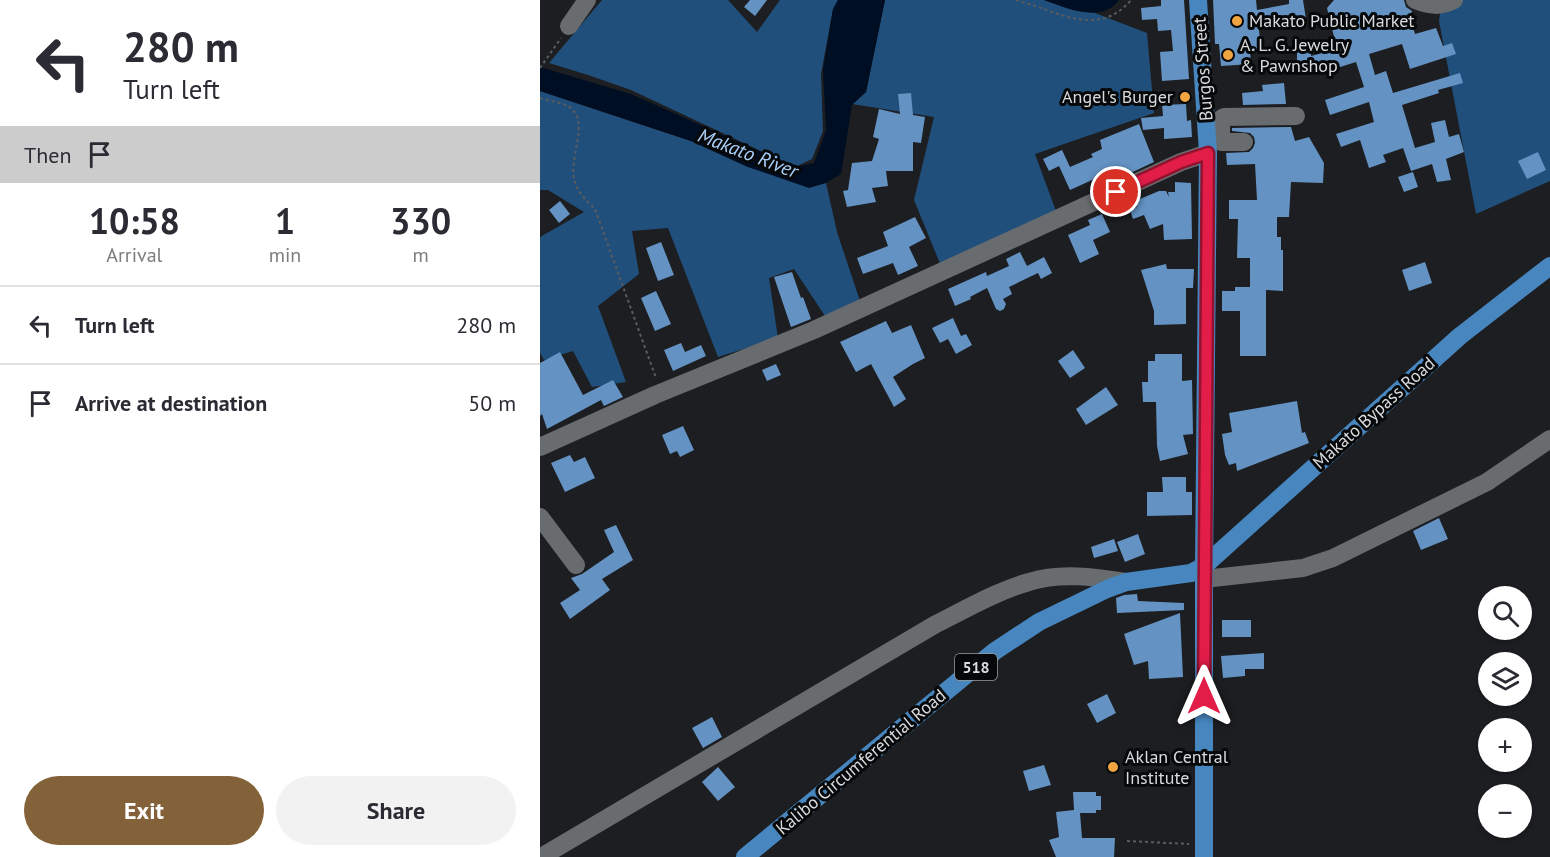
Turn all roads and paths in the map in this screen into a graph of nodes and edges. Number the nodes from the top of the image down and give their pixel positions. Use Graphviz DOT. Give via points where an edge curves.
graph roads {
  1 [pos="587,0"];
  2 [pos="1016,0"];
  3 [pos="1131,0"];
  4 [pos="1198,0"];
  5 [pos="1415,0"];
  6 [pos="1454,0"];
  7 [pos="569,26"];
  8 [pos="540,68"];
  9 [pos="540,98"];
  10 [pos="1296,116"];
  11 [pos="1214,134"];
  12 [pos="1244,142"];
  13 [pos="1208,153"];
  14 [pos="1550,266"];
  15 [pos="658,384"];
  16 [pos="1550,439"];
  17 [pos="540,447"];
  18 [pos="540,517"];
  19 [pos="576,565"];
  20 [pos="1204,572"];
  21 [pos="1126,582"];
  22 [pos="1127,842"];
  23 [pos="1204,851"];
  24 [pos="541,857"];
  25 [pos="745,857"];
  1 -- 7 [label="street"];
  2 -- 3 [label="path" via="1090,21 1114,15"];
  4 -- 11 [label="main road, Burgos Street"];
  5 -- 6 [label="street" via="1437,6"];
  7 -- 8 [label="path"];
  9 -- 15 [label="path" via="567,106 576,114 580,125 573,162 575,184 595,209"];
  10 -- 11 [label="street" via="1224,117"];
  11 -- 12 [label="street" via="1222,143"];
  11 -- 13 [label="main road, Burgos Street"];
  13 -- 17 [label="street" via="814,330"];
  13 -- 20 [label="main road, Burgos Street"];
  14 -- 20 [label="main road, Makato Bypass Road" via="1460,336"];
  16 -- 20 [label="street" via="1487,482 1333,558 1303,568"];
  18 -- 19 [label="street"];
  20 -- 21 [label="main road, Kalibo Circumferential Road / 518"];
  20 -- 23 [label="main road, Burgos Street"];
  21 -- 24 [label="street" via="1092,577 1030,581 973,605"];
  21 -- 25 [label="main road, Kalibo Circumferential Road / 518" via="1039,622 995,651"];
  22 -- 23 [label="path"];
}
